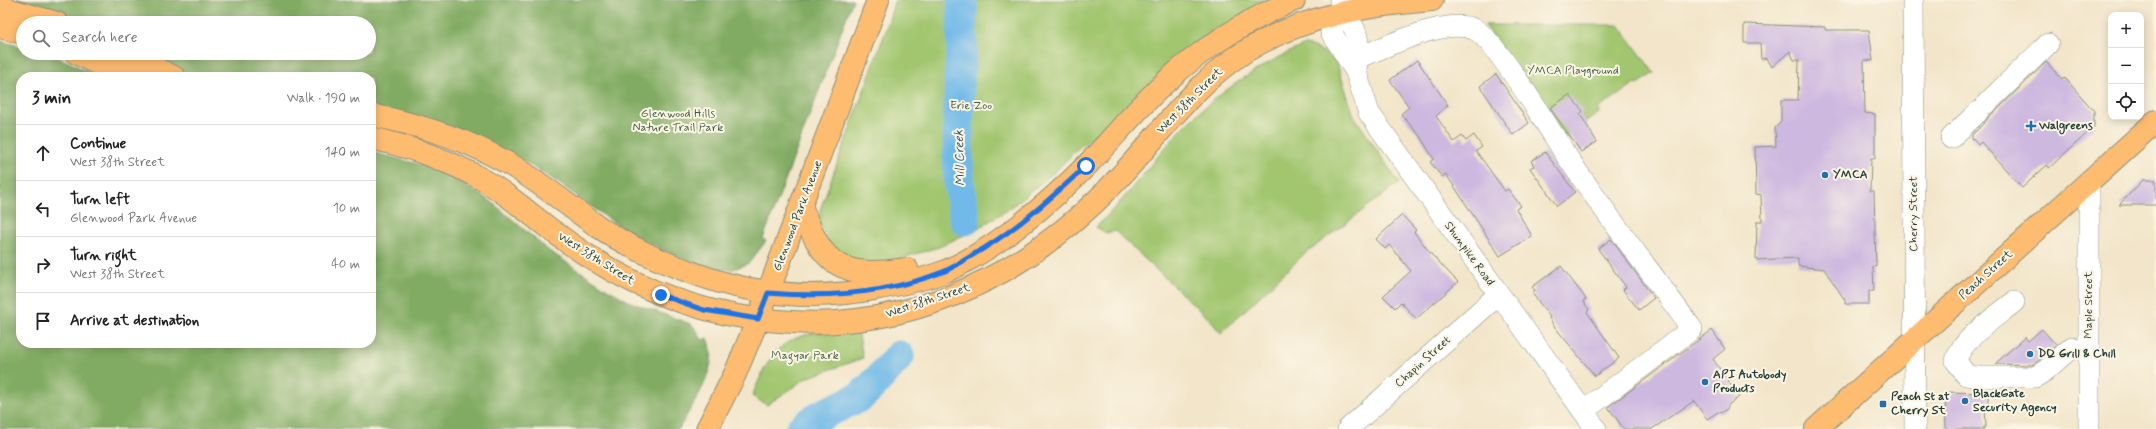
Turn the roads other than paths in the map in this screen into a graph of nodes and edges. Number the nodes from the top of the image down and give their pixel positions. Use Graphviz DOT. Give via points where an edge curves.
graph roads {
  1 [pos="878,0"];
  2 [pos="1432,0"];
  3 [pos="1913,0"];
  4 [pos="1292,1"];
  5 [pos="1340,6"];
  6 [pos="0,7"];
  7 [pos="32,16"];
  8 [pos="0,28"];
  9 [pos="16,31"];
  10 [pos="2048,44"];
  11 [pos="91,60"];
  12 [pos="138,60"];
  13 [pos="1357,64"];
  14 [pos="116,72"];
  15 [pos="163,72"];
  16 [pos="376,116"];
  17 [pos="2156,121"];
  18 [pos="1951,138"];
  19 [pos="376,139"];
  20 [pos="2089,181"];
  21 [pos="801,206"];
  22 [pos="993,243"];
  23 [pos="768,293"];
  24 [pos="1498,295"];
  25 [pos="2014,302"];
  26 [pos="758,319"];
  27 [pos="1915,339"];
  28 [pos="2072,347"];
  29 [pos="1582,411"];
  30 [pos="1359,425"];
  31 [pos="707,429"];
  32 [pos="1596,429"];
  33 [pos="1816,429"];
  34 [pos="1915,429"];
  35 [pos="2089,429"];
  1 -- 21 [label="main road, Glenwood Park Avenue"];
  2 -- 5 [label="main road, West 38th Street"];
  3 -- 27 [label="street, Cherry Street"];
  4 -- 22 [label="main road, West 38th Street" via="1271,10 1208,47 1167,81 1086,166 1039,210"];
  5 -- 13 [label="street, Shunpike Road" via="1354,27"];
  5 -- 26 [label="main road, West 38th Street" via="1297,24 1245,51 1217,73 1166,124 1115,183 1062,234 1029,258 952,296 883,317 836,323"];
  6 -- 7 [label="main road"];
  8 -- 9 [label="main road"];
  10 -- 18 [label="street"];
  11 -- 14 [label="main road"];
  12 -- 15 [label="main road"];
  13 -- 24 [label="street, Shunpike Road" via="1374,120"];
  13 -- 29 [label="street" via="1436,29 1466,27 1482,34 1503,60 1568,159 1692,329"];
  16 -- 23 [label="main road, West 38th Street" via="447,135 489,153 539,183 601,229 649,256 722,282"];
  17 -- 20 [label="main road, Peach Street"];
  19 -- 26 [label="main road, West 38th Street" via="427,154 485,181 577,249 638,285 704,310"];
  20 -- 27 [label="main road, Peach Street"];
  20 -- 35 [label="street, Maple Street"];
  21 -- 22 [label="main road" via="816,241 827,256 838,266 852,270 875,273 910,268"];
  21 -- 23 [label="main road, Glenwood Park Avenue"];
  22 -- 23 [label="main road, West 38th Street" via="946,271 899,284 854,293 802,296"];
  23 -- 26 [label="main road, Glenwood Park Avenue"];
  24 -- 29 [label="street, Shunpike Road"];
  24 -- 30 [label="street, Chapin Street"];
  25 -- 28 [label="street" via="1958,353 1956,361 1966,375 2035,377"];
  26 -- 31 [label="main road, Glenwood Park Avenue" via="735,374"];
  27 -- 33 [label="main road, Peach Street"];
  27 -- 34 [label="street, Cherry Street"];
  29 -- 32 [label="street, Shunpike Road"];
}
